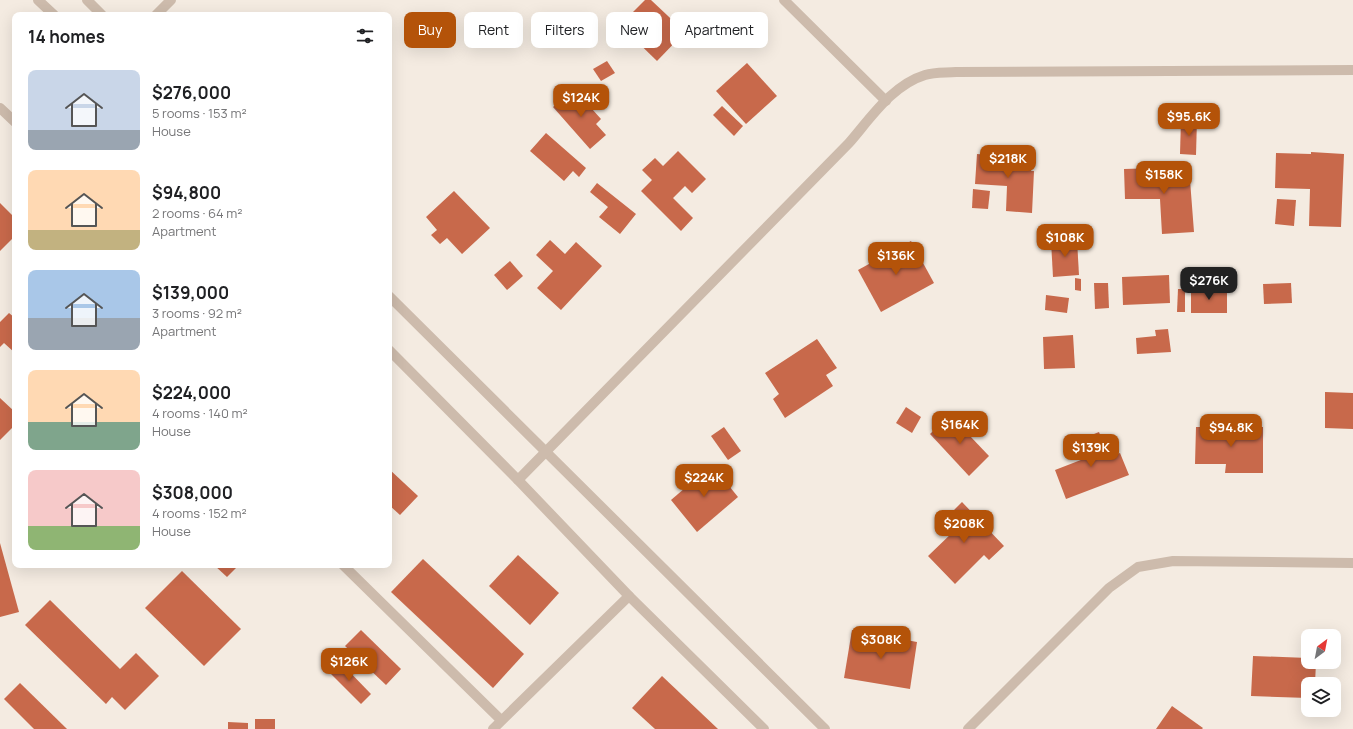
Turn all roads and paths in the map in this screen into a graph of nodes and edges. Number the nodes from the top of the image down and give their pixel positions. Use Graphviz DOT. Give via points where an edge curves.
graph roads {
  1 [pos="38,0"];
  2 [pos="87,0"];
  3 [pos="171,0"];
  4 [pos="784,0"];
  5 [pos="51,12"];
  6 [pos="99,12"];
  7 [pos="159,12"];
  8 [pos="1353,70"];
  9 [pos="886,101"];
  10 [pos="0,108"];
  11 [pos="12,119"];
  12 [pos="392,299"];
  13 [pos="392,353"];
  14 [pos="545,453"];
  15 [pos="518,480"];
  16 [pos="1353,563"];
  17 [pos="346,568"];
  18 [pos="629,596"];
  19 [pos="502,720"];
  20 [pos="493,729"];
  21 [pos="764,729"];
  22 [pos="825,729"];
  23 [pos="968,729"];
  1 -- 5 [label="street"];
  2 -- 6 [label="street"];
  3 -- 7 [label="street"];
  4 -- 9 [label="street"];
  8 -- 9 [label="street" via="956,72 925,75 905,84"];
  9 -- 14 [label="street" via="849,143"];
  10 -- 11 [label="street"];
  12 -- 14 [label="street"];
  13 -- 15 [label="street"];
  14 -- 15 [label="street"];
  14 -- 22 [label="street"];
  15 -- 18 [label="street"];
  16 -- 23 [label="street" via="1173,561 1138,567 1109,588"];
  17 -- 19 [label="street"];
  18 -- 19 [label="street"];
  18 -- 21 [label="street"];
  19 -- 20 [label="street"];
}
